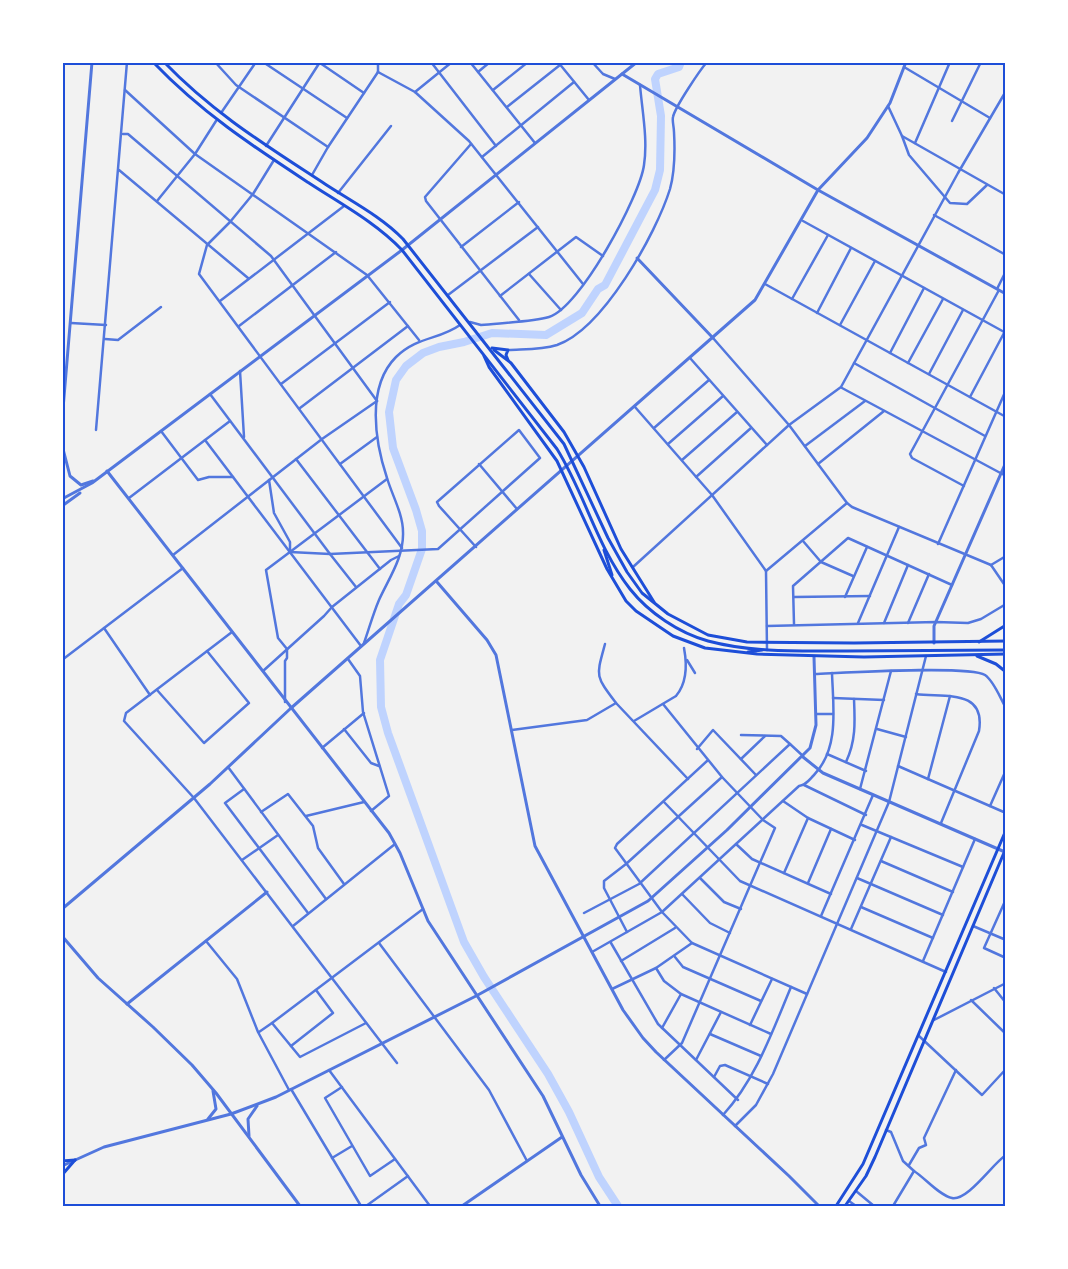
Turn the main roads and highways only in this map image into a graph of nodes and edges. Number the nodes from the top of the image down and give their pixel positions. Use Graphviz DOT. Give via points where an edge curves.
graph roads {
  1 [pos="153,62"];
  2 [pos="164,62"];
  3 [pos="489,347"];
  4 [pos="480,349"];
  5 [pos="511,363"];
  6 [pos="600,540"];
  7 [pos="616,585"];
  8 [pos="656,606"];
  9 [pos="1006,624"];
  10 [pos="1006,641"];
  11 [pos="978,642"];
  12 [pos="767,650"];
  13 [pos="1006,650"];
  14 [pos="779,651"];
  15 [pos="738,653"];
  16 [pos="1006,654"];
  17 [pos="791,655"];
  18 [pos="974,655"];
  19 [pos="1006,672"];
  20 [pos="1006,830"];
  21 [pos="1005,851"];
  22 [pos="62,1161"];
  23 [pos="62,1175"];
  24 [pos="836,1206"];
  25 [pos="844,1206"];
  1 -- 4 [label="main road" via="181,92 216,121 375,226 402,250"];
  2 -- 3 [label="main road" via="220,114 390,227"];
  3 -- 5 [label="main road"];
  3 -- 5 [label="main road" via="508,350 506,357"];
  3 -- 8 [label="main road" via="551,426 573,461 619,559 633,582"];
  4 -- 6 [label="main road" via="568,466"];
  4 -- 7 [label="main road" via="489,367 562,471"];
  5 -- 8 [label="main road" via="579,457 614,537"];
  6 -- 7 [label="main road"];
  6 -- 12 [label="main road" via="634,594 677,628 706,641"];
  7 -- 15 [label="main road" via="636,611 673,636 705,648"];
  8 -- 11 [label="main road" via="708,635 730,640 768,643"];
  9 -- 11 [label="main road"];
  10 -- 11 [label="main road"];
  12 -- 14 [label="main road"];
  12 -- 15 [label="main road"];
  13 -- 14 [label="main road"];
  14 -- 17 [label="main road"];
  15 -- 17 [label="main road"];
  16 -- 18 [label="main road"];
  17 -- 18 [label="main road"];
  18 -- 19 [label="main road"];
  20 -- 24 [label="main road" via="863,1164"];
  21 -- 25 [label="main road" via="866,1176"];
  22 -- 23 [label="main road" via="75,1160"];
}
